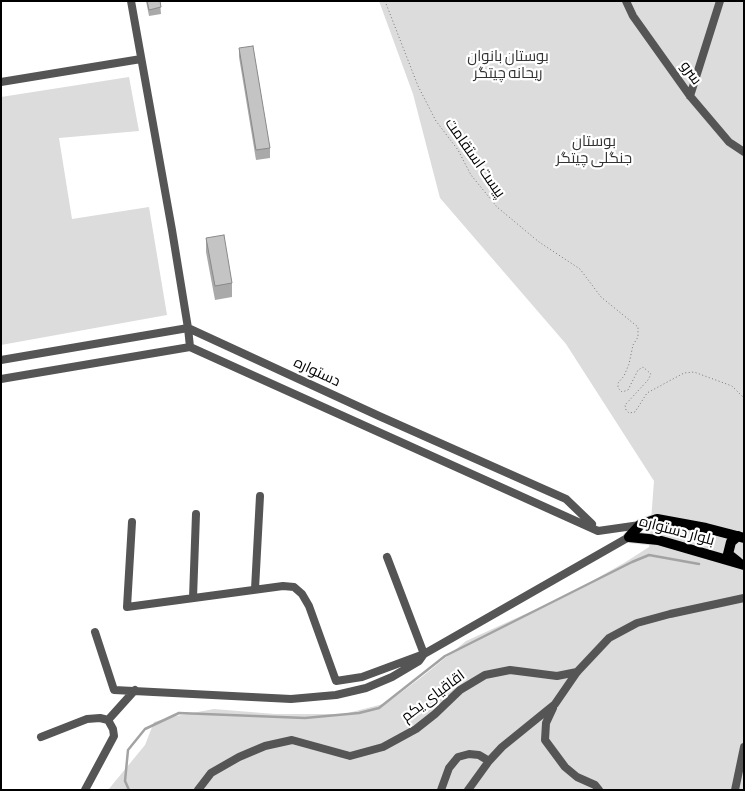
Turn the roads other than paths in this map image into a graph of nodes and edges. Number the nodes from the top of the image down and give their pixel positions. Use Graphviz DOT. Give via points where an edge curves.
graph roads {
  1 [pos="131,1"];
  2 [pos="626,1"];
  3 [pos="720,1"];
  4 [pos="141,59"];
  5 [pos="1,82"];
  6 [pos="690,96"];
  7 [pos="744,152"];
  8 [pos="188,328"];
  9 [pos="190,347"];
  10 [pos="1,360"];
  11 [pos="1,379"];
  12 [pos="260,496"];
  13 [pos="196,514"];
  14 [pos="132,522"];
  15 [pos="640,526"];
  16 [pos="598,531"];
  17 [pos="629,537"];
  18 [pos="741,537"];
  19 [pos="387,557"];
  20 [pos="742,565"];
  21 [pos="255,589"];
  22 [pos="192,598"];
  23 [pos="744,598"];
  24 [pos="95,632"];
  25 [pos="424,654"];
  26 [pos="577,672"];
  27 [pos="136,690"];
  28 [pos="555,704"];
  29 [pos="108,720"];
  30 [pos="40,737"];
  31 [pos="744,747"];
  32 [pos="489,761"];
  33 [pos="84,790"];
  34 [pos="198,790"];
  35 [pos="441,790"];
  36 [pos="468,790"];
  37 [pos="599,790"];
  38 [pos="735,790"];
  1 -- 4 [label="street"];
  2 -- 6 [label="street, سرو" via="633,16"];
  3 -- 6 [label="street"];
  4 -- 5 [label="street"];
  4 -- 8 [label="street"];
  6 -- 7 [label="street, سرو" via="729,142"];
  8 -- 9 [label="street"];
  8 -- 10 [label="street"];
  8 -- 16 [label="street, دستواره" via="566,499"];
  9 -- 11 [label="street"];
  9 -- 16 [label="street"];
  12 -- 21 [label="street"];
  13 -- 22 [label="street"];
  14 -- 22 [label="street" via="127,607"];
  15 -- 16 [label="street"];
  15 -- 17 [label="main road, بلوار دستواره"];
  15 -- 18 [label="main road, بلوار دستواره" via="657,519"];
  17 -- 20 [label="main road, بلوار دستواره" via="658,540"];
  17 -- 25 [label="street"];
  18 -- 20 [label="main road" via="731,542 728,554"];
  19 -- 25 [label="street"];
  21 -- 22 [label="street"];
  21 -- 25 [label="street" via="294,587 302,594 336,681 362,677"];
  23 -- 26 [label="street" via="637,623 609,638"];
  24 -- 27 [label="street" via="114,690"];
  25 -- 27 [label="street" via="419,661 392,676 366,688 336,695 291,699"];
  26 -- 28 [label="street"];
  26 -- 34 [label="street, اقاقیای یکم" via="557,676 510,670 485,675 460,690 416,729 383,747 350,756 292,740 264,746 211,774"];
  27 -- 29 [label="street"];
  28 -- 32 [label="street"];
  28 -- 37 [label="street" via="546,723 545,740 565,767"];
  29 -- 30 [label="street" via="87,719"];
  29 -- 33 [label="street" via="114,736"];
  31 -- 38 [label="street"];
  32 -- 35 [label="street" via="469,754 458,758 449,768"];
  32 -- 36 [label="street"];
}
